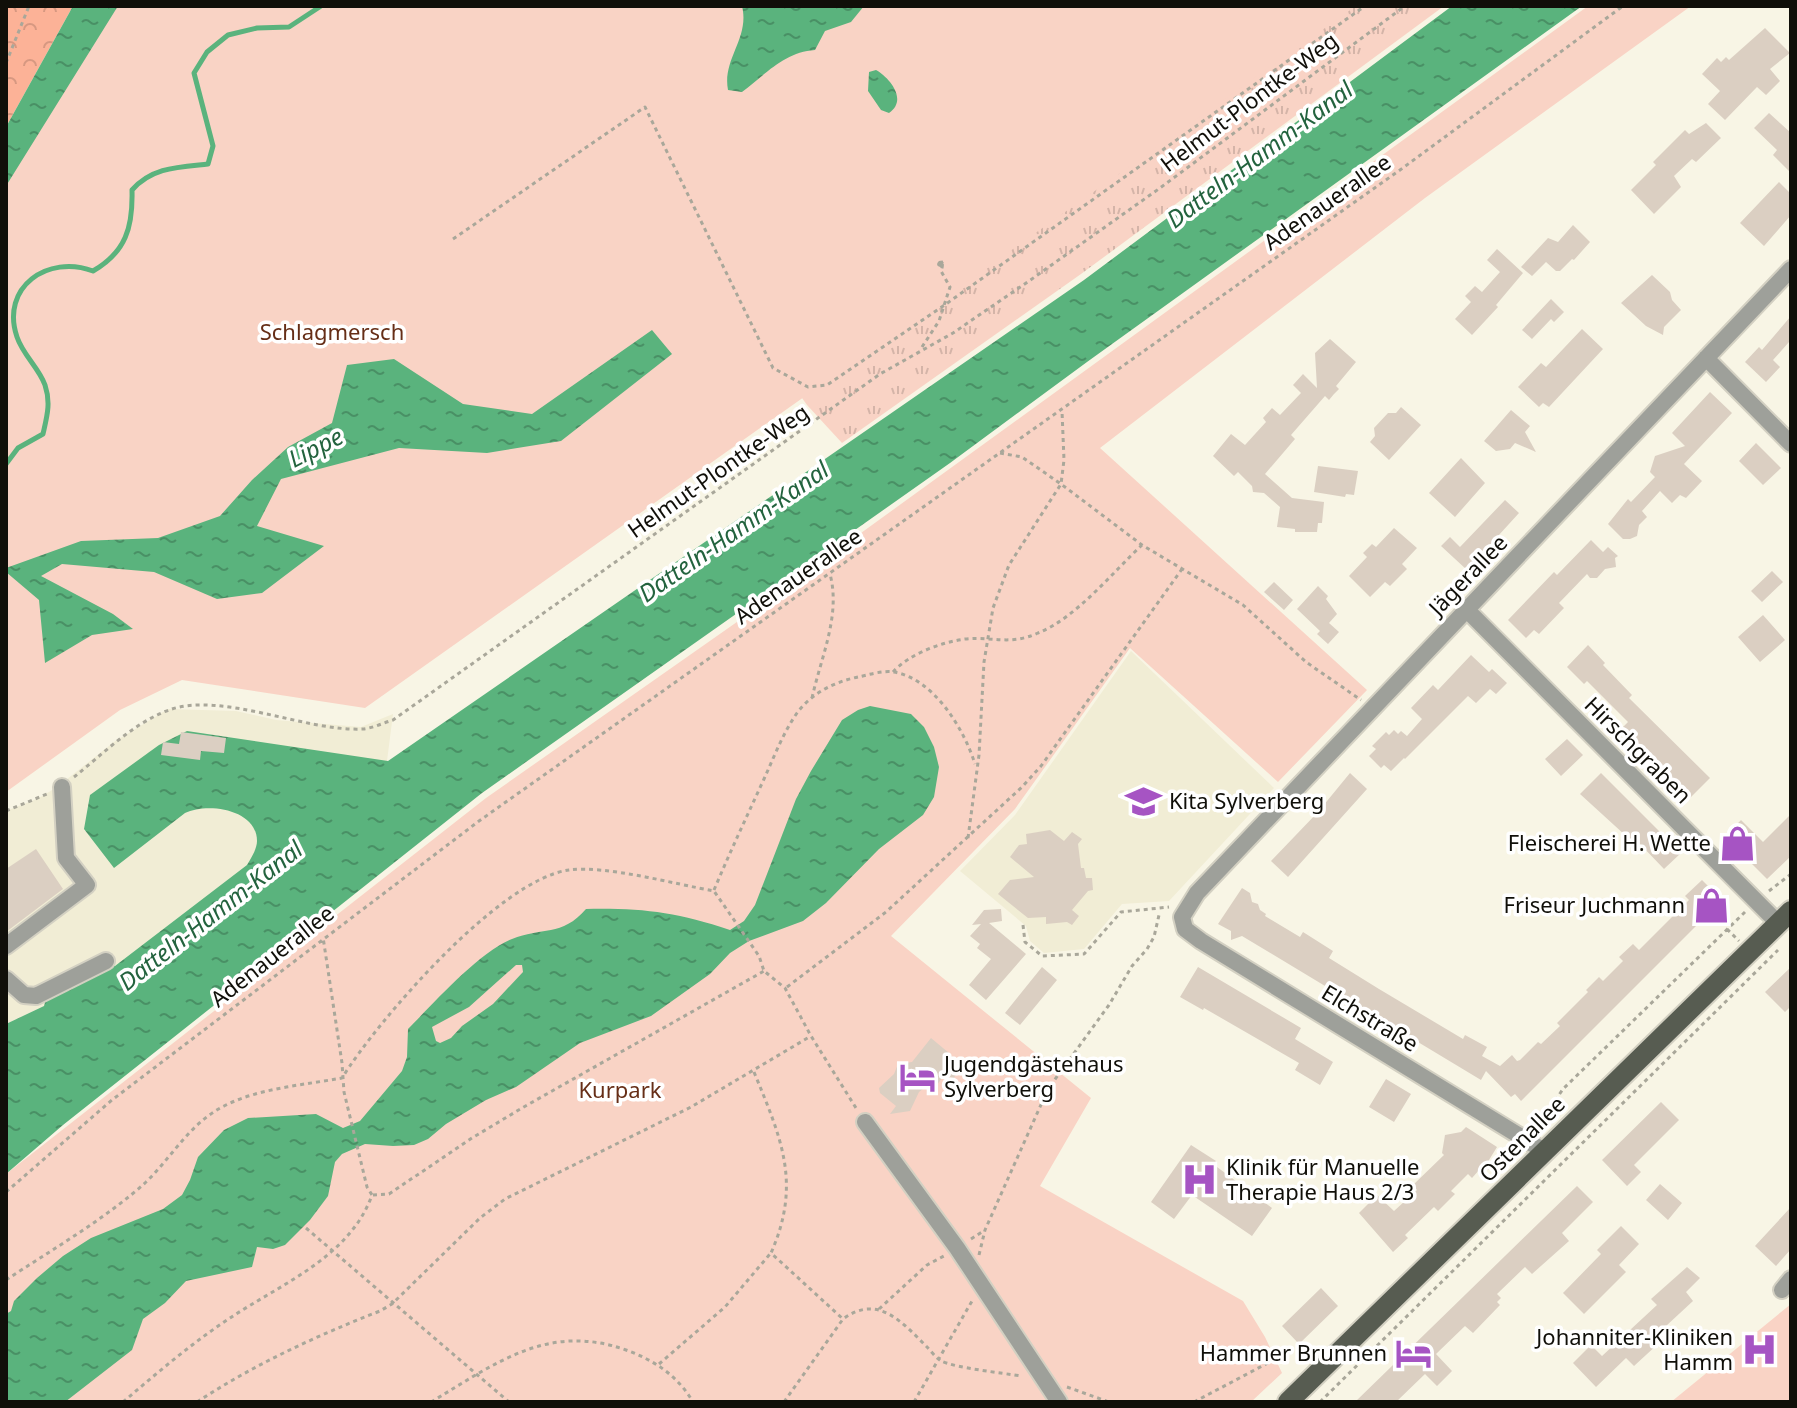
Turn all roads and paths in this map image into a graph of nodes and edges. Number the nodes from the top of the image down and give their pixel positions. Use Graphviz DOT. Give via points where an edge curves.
graph roads {
  1 [pos="29,6"];
  2 [pos="1365,6"];
  3 [pos="1405,6"];
  4 [pos="1623,6"];
  5 [pos="6,63"];
  6 [pos="453,239"];
  7 [pos="941,263"];
  8 [pos="1791,269"];
  9 [pos="946,304"];
  10 [pos="920,350"];
  11 [pos="1706,358"];
  12 [pos="1062,409"];
  13 [pos="1791,444"];
  14 [pos="1000,453"];
  15 [pos="1061,484"];
  16 [pos="1142,545"];
  17 [pos="1182,569"];
  18 [pos="830,574"];
  19 [pos="1466,609"];
  20 [pos="987,639"];
  21 [pos="893,672"];
  22 [pos="812,698"];
  23 [pos="1371,711"];
  24 [pos="977,768"];
  25 [pos="62,787"];
  26 [pos="6,811"];
  27 [pos="968,838"];
  28 [pos="714,891"];
  29 [pos="1185,911"];
  30 [pos="1159,915"];
  31 [pos="1023,925"];
  32 [pos="1784,925"];
  33 [pos="323,937"];
  34 [pos="6,946"];
  35 [pos="106,961"];
  36 [pos="764,971"];
  37 [pos="6,979"];
  38 [pos="785,988"];
  39 [pos="811,1036"];
  40 [pos="754,1072"];
  41 [pos="342,1078"];
  42 [pos="865,1122"];
  43 [pos="1544,1151"];
  44 [pos="6,1192"];
  45 [pos="372,1195"];
  46 [pos="306,1228"];
  47 [pos="957,1248"];
  48 [pos="335,1250"];
  49 [pos="771,1253"];
  50 [pos="975,1275"];
  51 [pos="6,1280"];
  52 [pos="392,1304"];
  53 [pos="879,1309"];
  54 [pos="843,1319"];
  55 [pos="1283,1355"];
  56 [pos="940,1361"];
  57 [pos="659,1364"];
  58 [pos="476,1375"];
  59 [pos="123,1402"];
  60 [pos="197,1402"];
  61 [pos="431,1402"];
  62 [pos="509,1402"];
  63 [pos="693,1402"];
  64 [pos="784,1402"];
  65 [pos="914,1402"];
  66 [pos="1059,1402"];
  67 [pos="1194,1402"];
  68 [pos="1288,1402"];
  69 [pos="1320,1402"];
  1 -- 5 [label="path"];
  2 -- 9 [label="path"];
  3 -- 10 [label="path, Helmut-Plontke-Weg" via="1055,263"];
  4 -- 12 [label="path, Adenauerallee"];
  6 -- 9 [label="path" via="645,107 776,372 808,387 827,385"];
  7 -- 9 [label="path" via="950,287"];
  8 -- 11 [label="street, Jägerallee"];
  9 -- 10 [label="path"];
  10 -- 25 [label="path, Helmut-Plontke-Weg" via="393,720 366,729 231,708 172,709 140,724"];
  11 -- 13 [label="street"];
  11 -- 19 [label="street, Jägerallee"];
  12 -- 14 [label="path, Adenauerallee"];
  12 -- 15 [label="path"];
  14 -- 15 [label="path" via="1022,457"];
  14 -- 18 [label="path, Adenauerallee"];
  15 -- 16 [label="path"];
  15 -- 20 [label="path" via="1009,565"];
  16 -- 17 [label="path"];
  16 -- 20 [label="path" via="1055,624 1027,638"];
  17 -- 23 [label="path" via="1243,605"];
  17 -- 27 [label="path" via="1041,766"];
  18 -- 22 [label="path" via="834,606"];
  18 -- 33 [label="path, Adenauerallee"];
  19 -- 23 [label="street, Jägerallee"];
  19 -- 32 [label="street, Hirschgraben"];
  20 -- 21 [label="path" via="941,645"];
  20 -- 24 [label="path"];
  21 -- 22 [label="path" via="842,680"];
  21 -- 24 [label="path" via="916,681 940,702 962,731"];
  22 -- 28 [label="path" via="783,737"];
  23 -- 29 [label="street, Jägerallee"];
  24 -- 27 [label="path"];
  25 -- 26 [label="path, Helmut-Plontke-Weg"];
  25 -- 34 [label="street" via="66,858 87,885"];
  27 -- 38 [label="path" via="886,912"];
  28 -- 36 [label="path"];
  28 -- 41 [label="path" via="598,870 567,870 542,878 481,922 408,991"];
  29 -- 31 [label="path" via="1121,912 1084,954 1042,956 1025,942"];
  29 -- 43 [label="street, Elchstraße" via="1185,929 1201,941"];
  30 -- 50 [label="path" via="1147,949 1048,1089 985,1230"];
  32 -- 43 [label="main road, Ostenallee"];
  32 -- 69 [label="path" via="1775,955"];
  33 -- 41 [label="path"];
  33 -- 44 [label="path, Adenauerallee" via="112,1100"];
  35 -- 37 [label="street" via="36,996 24,995"];
  36 -- 38 [label="path"];
  36 -- 45 [label="path" via="522,1108 389,1194"];
  38 -- 39 [label="path"];
  39 -- 40 [label="path"];
  39 -- 42 [label="path"];
  40 -- 49 [label="path" via="787,1177 787,1205"];
  40 -- 52 [label="path" via="505,1199"];
  41 -- 45 [label="path"];
  41 -- 51 [label="path" via="248,1096 221,1107 187,1134 128,1198"];
  42 -- 47 [label="street"];
  43 -- 68 [label="main road, Ostenallee"];
  45 -- 48 [label="path"];
  46 -- 48 [label="path"];
  47 -- 50 [label="street"];
  47 -- 53 [label="path" via="927,1265"];
  48 -- 52 [label="path"];
  48 -- 59 [label="path" via="217,1327"];
  49 -- 54 [label="path"];
  49 -- 57 [label="path" via="725,1307"];
  50 -- 56 [label="path" via="971,1306"];
  50 -- 66 [label="street"];
  52 -- 58 [label="path"];
  52 -- 60 [label="path" via="286,1351"];
  53 -- 54 [label="path"];
  53 -- 56 [label="path" via="903,1323"];
  54 -- 64 [label="path"];
  55 -- 67 [label="path"];
  56 -- 65 [label="path"];
  57 -- 58 [label="path" via="607,1343 560,1340 515,1354"];
  57 -- 63 [label="path"];
  58 -- 61 [label="path"];
  58 -- 62 [label="path"];
}
